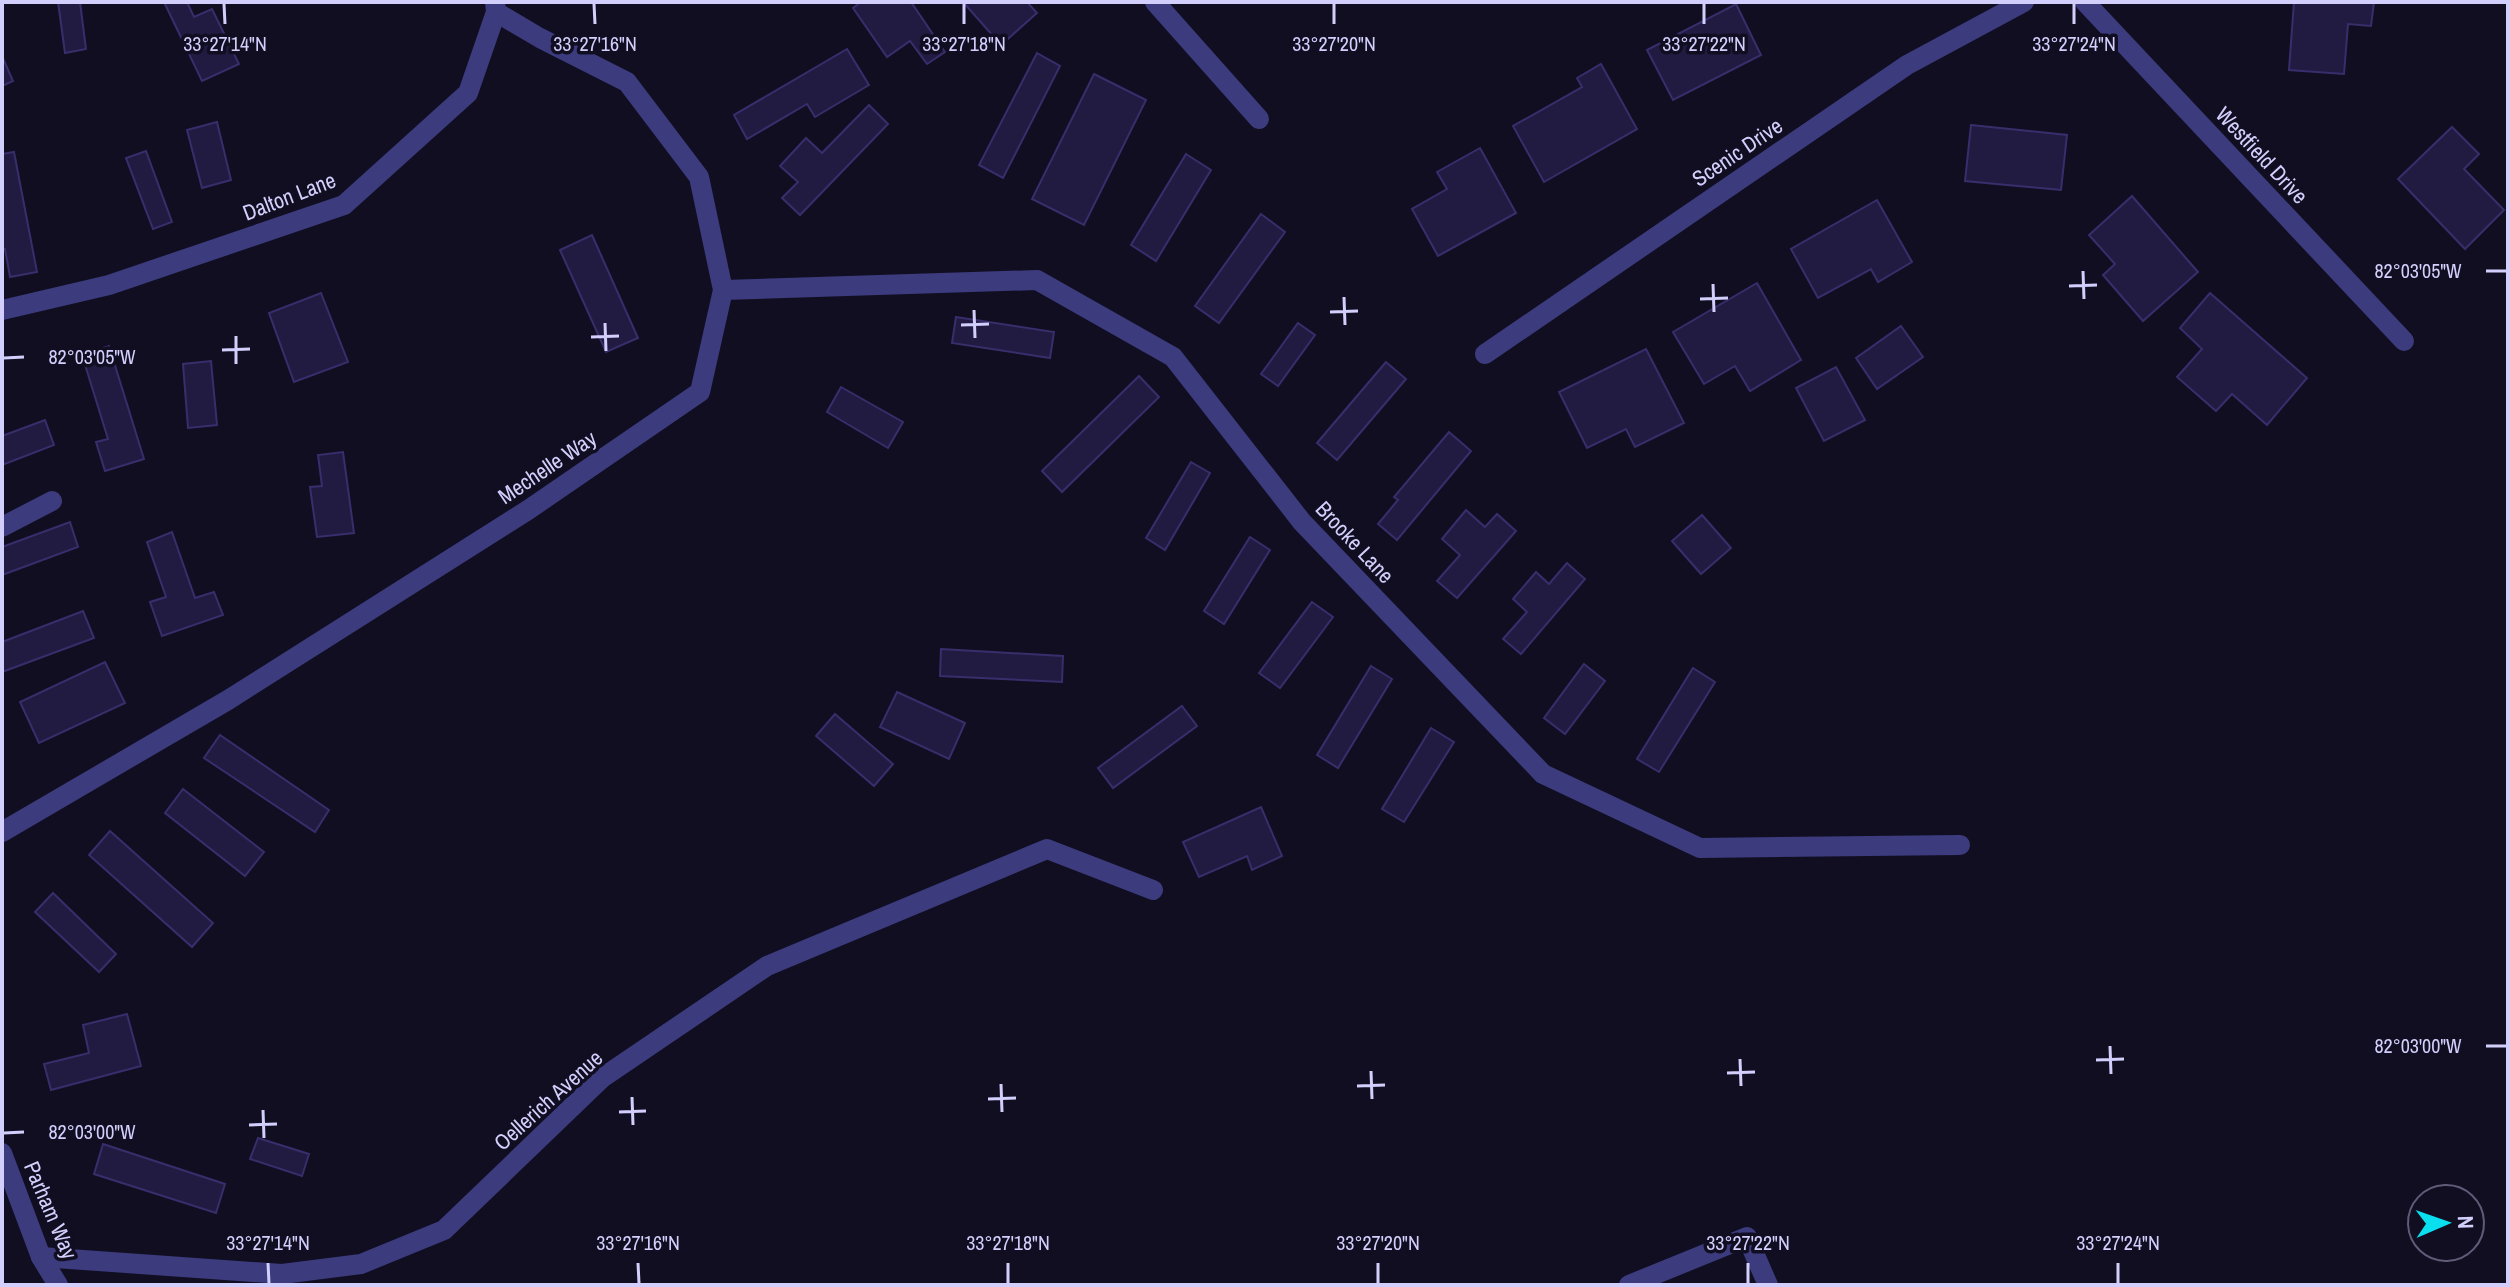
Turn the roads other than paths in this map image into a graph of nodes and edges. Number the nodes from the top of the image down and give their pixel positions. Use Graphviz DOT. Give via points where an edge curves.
graph roads {
  1 [pos="1155,2"];
  2 [pos="2024,2"];
  3 [pos="2085,2"];
  4 [pos="495,7"];
  5 [pos="1259,119"];
  6 [pos="723,290"];
  7 [pos="2,310"];
  8 [pos="2404,341"];
  9 [pos="1485,354"];
  10 [pos="52,501"];
  11 [pos="2,527"];
  12 [pos="2,832"];
  13 [pos="1960,845"];
  14 [pos="1153,890"];
  15 [pos="2,1153"];
  16 [pos="41,1257"];
  17 [pos="58,1285"];
  18 [pos="1629,1285"];
  19 [pos="1768,1285"];
  1 -- 5 [label="street"];
  2 -- 9 [label="street, Scenic Drive" via="1907,65"];
  3 -- 8 [label="street, Westfield Drive"];
  4 -- 6 [label="street, Mechelle Way" via="540,38 627,82 699,177"];
  4 -- 7 [label="street, Dalton Lane" via="468,93 344,205 109,285"];
  6 -- 12 [label="street, Mechelle Way" via="700,392 528,510 241,692"];
  6 -- 13 [label="street, Brooke Lane" via="1037,280 1173,357 1302,522 1543,774 1700,848"];
  10 -- 11 [label="street"];
  14 -- 16 [label="street, Oellerich Avenue" via="1047,849 767,966 602,1078 444,1230 361,1264 282,1274"];
  15 -- 16 [label="street, Parham Way"];
  16 -- 17 [label="street, Parham Way"];
  18 -- 19 [label="street" via="1747,1237"];
}
